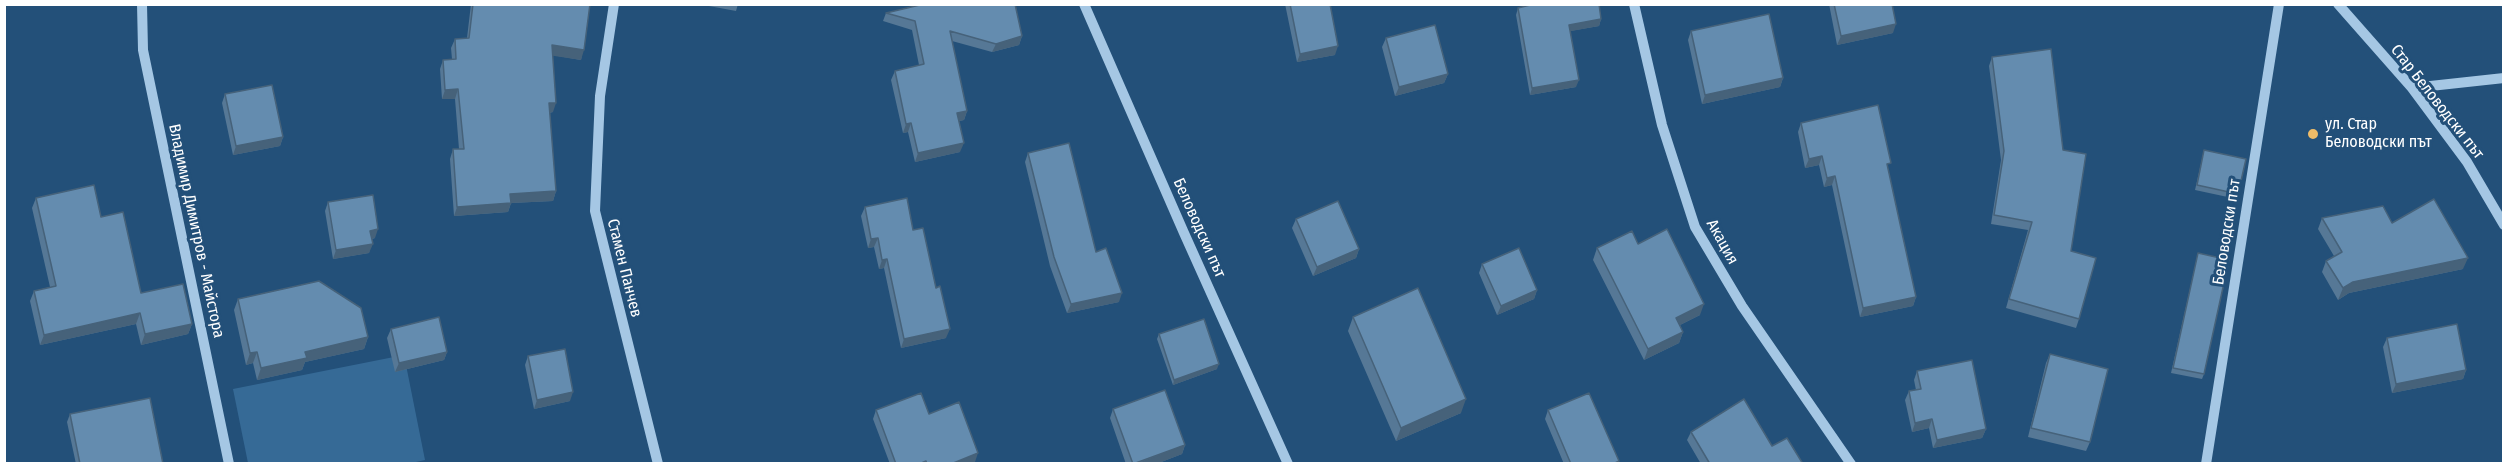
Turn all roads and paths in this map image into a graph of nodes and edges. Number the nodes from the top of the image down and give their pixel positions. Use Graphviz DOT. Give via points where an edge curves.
graph roads {
  1 [pos="142,4"];
  2 [pos="614,4"];
  3 [pos="1084,4"];
  4 [pos="1634,4"];
  5 [pos="2279,4"];
  6 [pos="2338,4"];
  7 [pos="2504,78"];
  8 [pos="2412,88"];
  9 [pos="2504,225"];
  10 [pos="229,464"];
  11 [pos="658,464"];
  12 [pos="1288,464"];
  13 [pos="1851,464"];
  14 [pos="2206,464"];
  1 -- 10 [label="street, Владимир Димитров - Майстора" via="143,50"];
  2 -- 11 [label="street, Стамен Панчев" via="600,96 595,211"];
  3 -- 12 [label="street, Беловодски път"];
  4 -- 13 [label="street, Акация" via="1662,124 1695,227 1742,306"];
  5 -- 14 [label="street, Беловодски път"];
  6 -- 8 [label="street, Стар Беловодски път"];
  7 -- 8 [label="street"];
  8 -- 9 [label="street, Стар Беловодски път" via="2467,162"];
}
